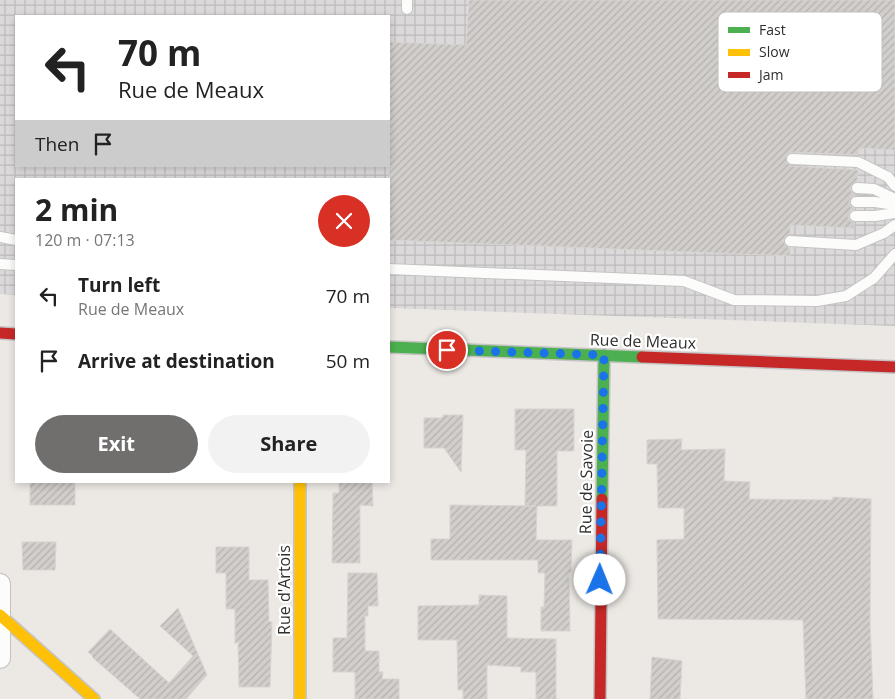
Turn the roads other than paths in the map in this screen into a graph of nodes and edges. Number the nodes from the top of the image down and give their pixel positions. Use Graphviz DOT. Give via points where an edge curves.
graph roads {
  1 [pos="792,159"];
  2 [pos="895,186"];
  3 [pos="857,188"];
  4 [pos="895,199"];
  5 [pos="856,202"];
  6 [pos="895,206"];
  7 [pos="895,213"];
  8 [pos="855,216"];
  9 [pos="895,225"];
  10 [pos="0,237"];
  11 [pos="15,240"];
  12 [pos="790,242"];
  13 [pos="895,254"];
  14 [pos="0,264"];
  15 [pos="15,266"];
  16 [pos="390,269"];
  17 [pos="0,333"];
  18 [pos="15,334"];
  19 [pos="390,347"];
  20 [pos="604,355"];
  21 [pos="895,366"];
  22 [pos="300,483"];
  23 [pos="0,584"];
  24 [pos="0,615"];
  25 [pos="0,658"];
  26 [pos="94,699"];
  27 [pos="300,699"];
  28 [pos="600,699"];
  1 -- 2 [label="lane" via="858,162 888,177"];
  3 -- 4 [label="lane" via="874,189"];
  5 -- 6 [label="lane"];
  7 -- 8 [label="lane"];
  9 -- 12 [label="lane" via="856,245"];
  10 -- 11 [label="lane"];
  13 -- 16 [label="lane" via="874,278 846,296 817,302 734,300 684,281"];
  14 -- 15 [label="lane"];
  17 -- 18 [label="street"];
  19 -- 20 [label="street, Rue de Meaux"];
  20 -- 21 [label="street, Rue de Meaux"];
  20 -- 28 [label="street, Rue de Savoie"];
  22 -- 27 [label="street, Rue d'Artois"];
  23 -- 24 [label="street"];
  24 -- 25 [label="street"];
  24 -- 26 [label="street"];
}
